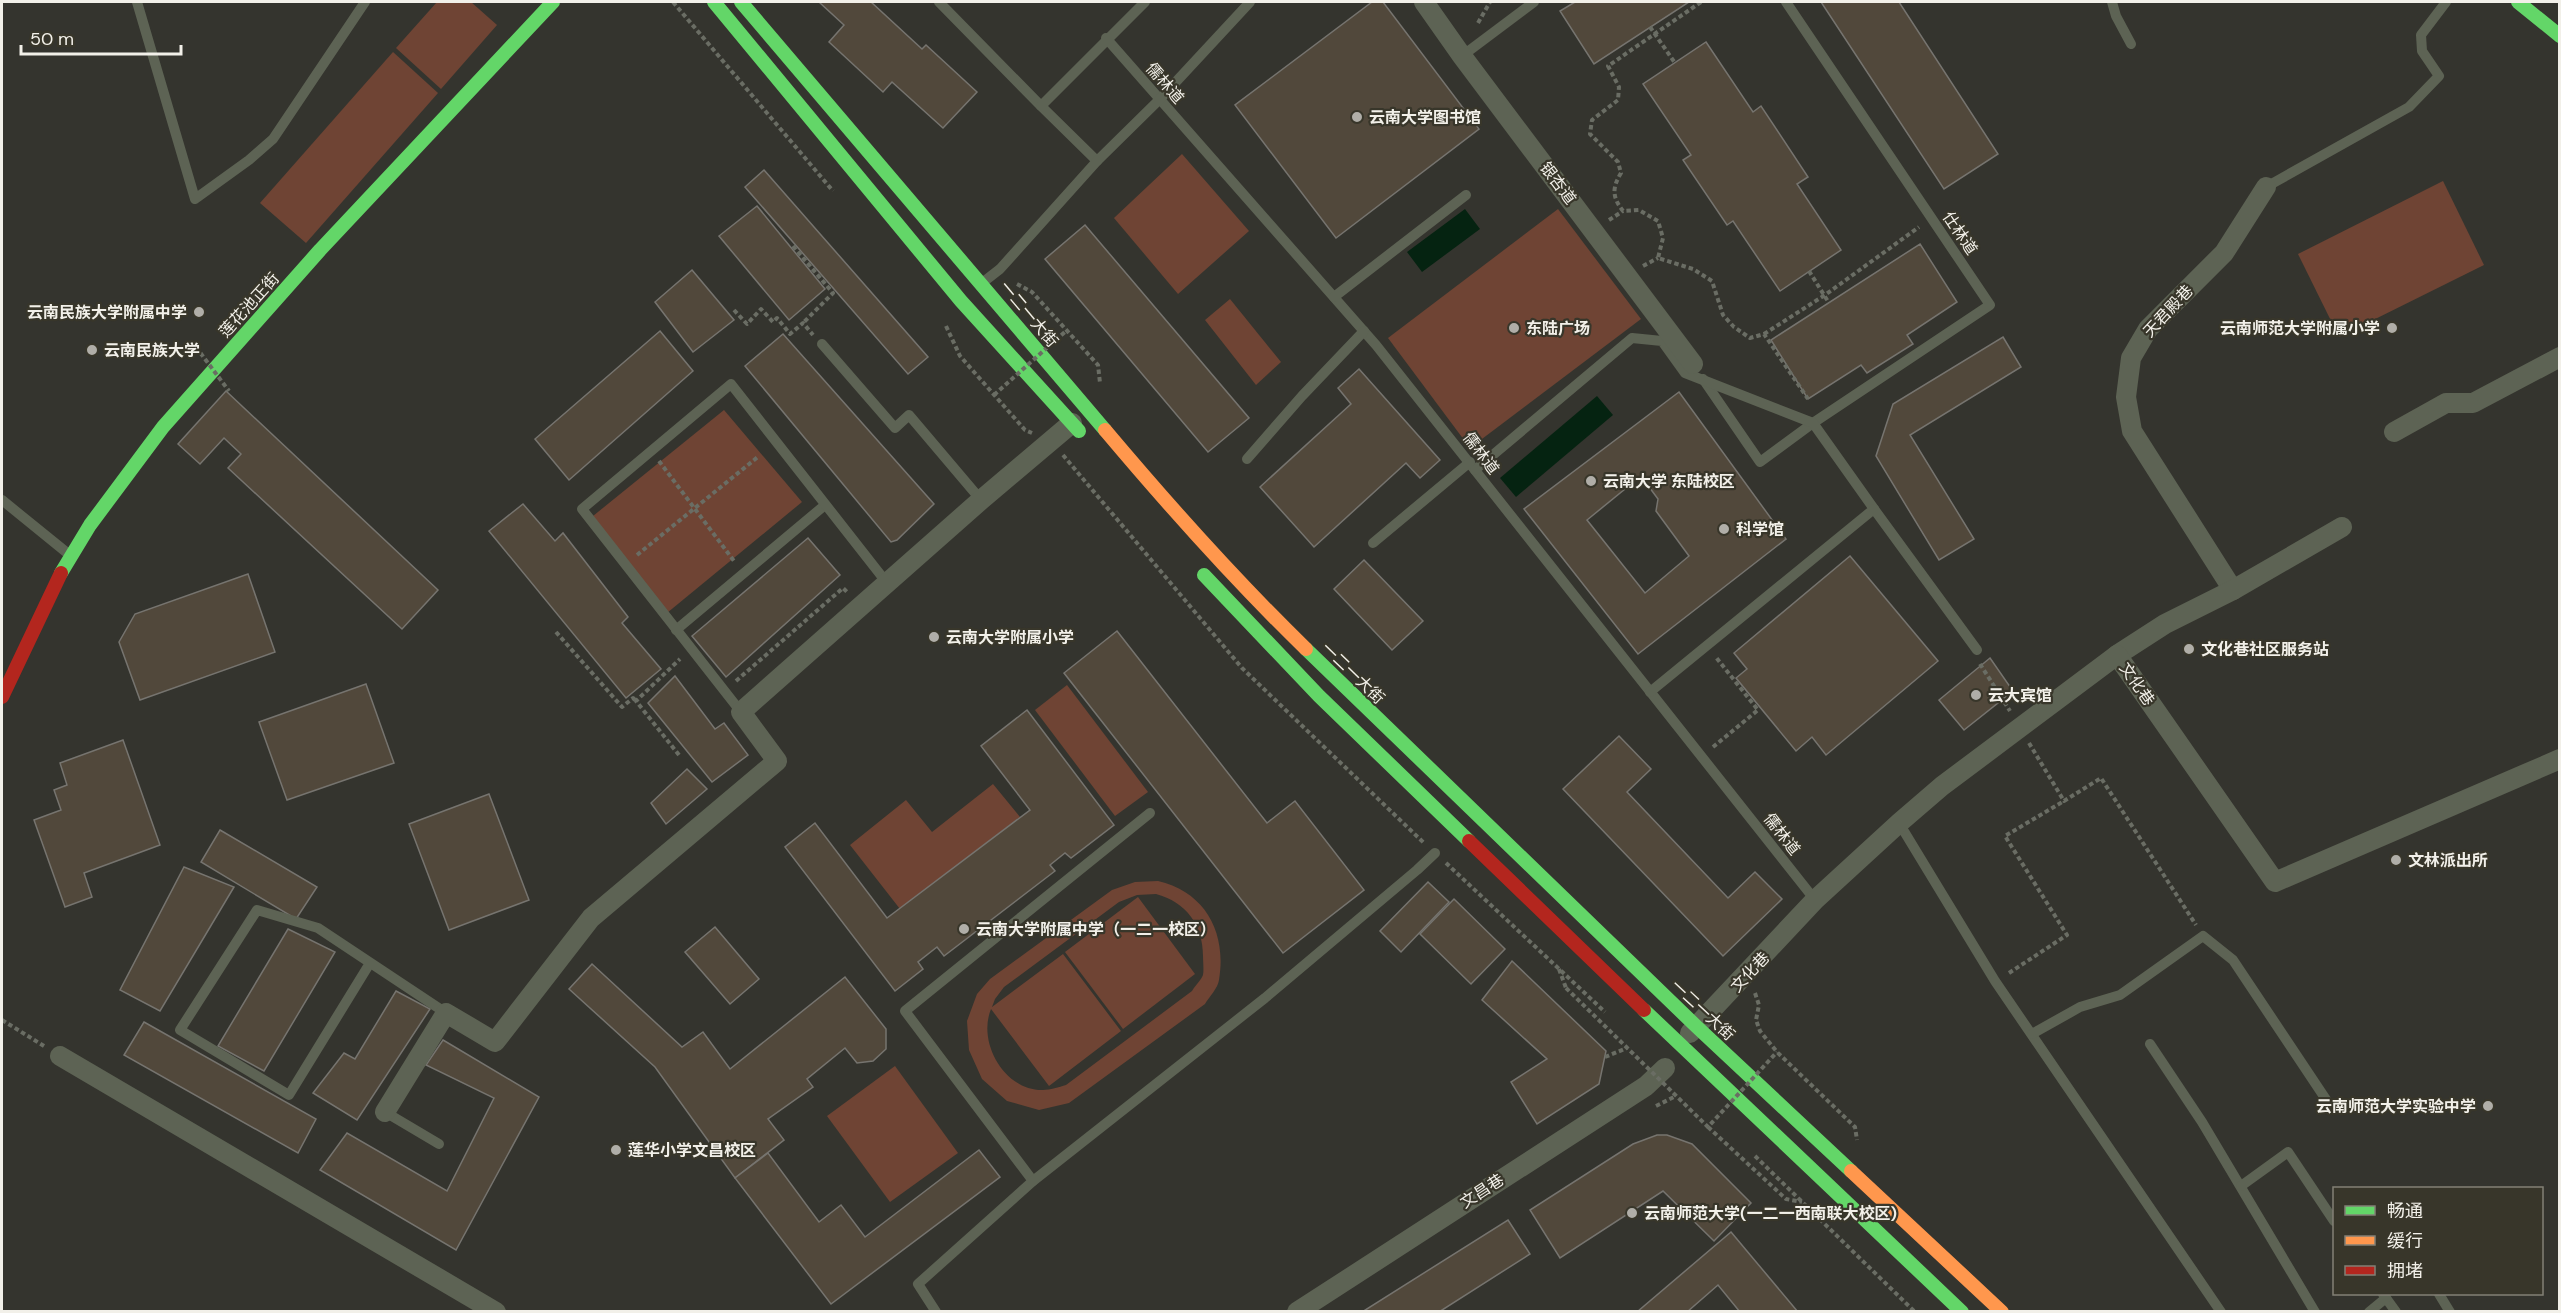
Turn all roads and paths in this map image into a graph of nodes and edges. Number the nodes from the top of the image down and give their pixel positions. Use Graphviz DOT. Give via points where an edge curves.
graph roads {
  1 [pos="137,2"];
  2 [pos="365,2"];
  3 [pos="553,2"];
  4 [pos="714,2"];
  5 [pos="741,2"];
  6 [pos="939,2"];
  7 [pos="1145,2"];
  8 [pos="1250,2"];
  9 [pos="1424,2"];
  10 [pos="1534,2"];
  11 [pos="1701,2"];
  12 [pos="1786,2"];
  13 [pos="2112,2"];
  14 [pos="2446,2"];
  15 [pos="2518,2"];
  16 [pos="1650,27"];
  17 [pos="2559,36"];
  18 [pos="1106,38"];
  19 [pos="2131,44"];
  20 [pos="1462,56"];
  21 [pos="1675,63"];
  22 [pos="1160,99"];
  23 [pos="1041,106"];
  24 [pos="1097,162"];
  25 [pos="2266,187"];
  26 [pos="1466,195"];
  27 [pos="1932,218"];
  28 [pos="794,246"];
  29 [pos="1809,271"];
  30 [pos="1015,289"];
  31 [pos="972,292"];
  32 [pos="1824,295"];
  33 [pos="1334,297"];
  34 [pos="1830,303"];
  35 [pos="734,310"];
  36 [pos="802,322"];
  37 [pos="945,322"];
  38 [pos="1067,330"];
  39 [pos="1048,332"];
  40 [pos="1364,332"];
  41 [pos="1764,334"];
  42 [pos="822,344"];
  43 [pos="196,346"];
  44 [pos="1061,348"];
  45 [pos="2559,357"];
  46 [pos="1098,365"];
  47 [pos="1698,372"];
  48 [pos="229,391"];
  49 [pos="994,395"];
  50 [pos="1808,399"];
  51 [pos="1072,423"];
  52 [pos="1813,423"];
  53 [pos="1025,430"];
  54 [pos="2394,432"];
  55 [pos="1087,441"];
  56 [pos="652,451"];
  57 [pos="759,456"];
  58 [pos="1247,459"];
  59 [pos="1472,466"];
  60 [pos="2,500"];
  61 [pos="981,500"];
  62 [pos="825,505"];
  63 [pos="695,508"];
  64 [pos="1874,509"];
  65 [pos="2342,527"];
  66 [pos="1373,543"];
  67 [pos="71,556"];
  68 [pos="1195,564"];
  69 [pos="625,565"];
  70 [pos="743,574"];
  71 [pos="887,583"];
  72 [pos="2233,590"];
  73 [pos="860,607"];
  74 [pos="676,630"];
  75 [pos="556,632"];
  76 [pos="1707,646"];
  77 [pos="691,648"];
  78 [pos="1977,650"];
  79 [pos="2117,655"];
  80 [pos="724,692"];
  81 [pos="1650,692"];
  82 [pos="2,697"];
  83 [pos="636,701"];
  84 [pos="741,712"];
  85 [pos="2020,728"];
  86 [pos="679,755"];
  87 [pos="1701,756"];
  88 [pos="2559,759"];
  89 [pos="2064,801"];
  90 [pos="1150,813"];
  91 [pos="1899,823"];
  92 [pos="1435,853"];
  93 [pos="1815,900"];
  94 [pos="2203,936"];
  95 [pos="370,963"];
  96 [pos="1558,969"];
  97 [pos="1750,972"];
  98 [pos="1995,981"];
  99 [pos="446,1012"];
  100 [pos="2,1020"];
  101 [pos="1697,1027"];
  102 [pos="2032,1034"];
  103 [pos="1680,1044"];
  104 [pos="2150,1044"];
  105 [pos="1627,1048"];
  106 [pos="1777,1052"];
  107 [pos="60,1056"];
  108 [pos="1605,1057"];
  109 [pos="1763,1061"];
  110 [pos="1665,1068"];
  111 [pos="1772,1069"];
  112 [pos="2329,1104"];
  113 [pos="385,1112"];
  114 [pos="1708,1127"];
  115 [pos="1850,1141"];
  116 [pos="439,1144"];
  117 [pos="1033,1181"];
  118 [pos="2241,1186"];
  119 [pos="1802,1202"];
  120 [pos="2333,1220"];
  121 [pos="2440,1295"];
  122 [pos="2385,1296"];
  123 [pos="496,1311"];
  124 [pos="936,1311"];
  125 [pos="1297,1311"];
  126 [pos="1962,1311"];
  127 [pos="2002,1311"];
  128 [pos="2221,1311"];
  129 [pos="2315,1311"];
  130 [pos="2369,1311"];
  131 [pos="2396,1311"];
  132 [pos="2450,1311"];
  1 -- 2 [label="lane" via="195,200 273,139"];
  3 -- 67 [label="main road, 莲花池正街" via="320,250 163,426"];
  4 -- 31 [label="main road, 一二一大街"];
  5 -- 31 [label="main road, 一二一大街"];
  6 -- 23 [label="lane"];
  7 -- 18 [label="lane"];
  8 -- 22 [label="lane"];
  9 -- 20 [label="street, 银杏道"];
  10 -- 20 [label="lane"];
  11 -- 41 [label="path" via="1608,66 1619,87 1618,100 1593,120 1590,134 1618,162 1621,173 1614,199 1623,211 1639,210 1658,221 1663,238 1658,258 1693,269 1712,281 1723,315 1734,327 1750,338"];
  12 -- 27 [label="lane, 仕林道"];
  13 -- 19 [label="lane"];
  14 -- 25 [label="lane, 天君殿巷" via="2421,35 2422,51 2439,76 2409,107"];
  15 -- 17 [label="main road"];
  16 -- 21 [label="path, bridge"];
  18 -- 22 [label="lane, 儒林道"];
  18 -- 23 [label="lane"];
  20 -- 47 [label="street, 银杏道"];
  22 -- 24 [label="lane"];
  22 -- 33 [label="lane, 儒林道"];
  23 -- 24 [label="lane"];
  24 -- 31 [label="lane" via="1000,269"];
  25 -- 72 [label="street, 天君殿巷" via="2224,253 2148,329 2131,358 2126,397 2132,431"];
  26 -- 33 [label="lane"];
  27 -- 32 [label="path"];
  27 -- 52 [label="lane, 仕林道" via="1990,305"];
  28 -- 36 [label="path" via="833,293"];
  29 -- 32 [label="path, bridge"];
  30 -- 38 [label="path" via="1008,280 1032,292"];
  31 -- 51 [label="main road, 一二一大街"];
  31 -- 101 [label="main road, 一二一大街" via="1259,603"];
  32 -- 34 [label="path, bridge"];
  32 -- 41 [label="path"];
  33 -- 40 [label="lane, 儒林道"];
  35 -- 36 [label="path" via="747,324 761,309 773,322 777,318 790,334"];
  36 -- 42 [label="path"];
  37 -- 49 [label="path" via="960,356"];
  38 -- 46 [label="path"];
  38 -- 49 [label="path, bridge"];
  39 -- 44 [label="path"];
  40 -- 58 [label="lane"];
  40 -- 59 [label="lane, 儒林道"];
  41 -- 50 [label="path"];
  42 -- 61 [label="lane" via="895,428 909,415"];
  43 -- 48 [label="path, bridge"];
  45 -- 54 [label="street" via="2473,403 2446,403"];
  47 -- 52 [label="lane"];
  47 -- 52 [label="lane" via="1760,462"];
  47 -- 59 [label="lane" via="1685,373 1662,341 1632,338"];
  49 -- 53 [label="path"];
  51 -- 55 [label="main road, 一二一大街"];
  51 -- 61 [label="street"];
  52 -- 64 [label="lane"];
  56 -- 62 [label="lane" via="731,384"];
  56 -- 63 [label="path"];
  56 -- 69 [label="lane" via="582,509"];
  57 -- 63 [label="path"];
  59 -- 66 [label="lane"];
  59 -- 81 [label="lane, 儒林道"];
  60 -- 67 [label="lane"];
  61 -- 71 [label="street"];
  62 -- 70 [label="lane"];
  62 -- 71 [label="lane"];
  63 -- 69 [label="path"];
  63 -- 70 [label="path"];
  64 -- 76 [label="lane"];
  64 -- 78 [label="lane"];
  65 -- 72 [label="street"];
  67 -- 82 [label="main road, 莲花池正街"];
  68 -- 103 [label="main road" via="1241,617 1368,744"];
  69 -- 74 [label="lane"];
  70 -- 74 [label="lane"];
  71 -- 73 [label="street"];
  72 -- 79 [label="street" via="2165,624"];
  73 -- 80 [label="path" via="843,588"];
  73 -- 84 [label="street"];
  74 -- 77 [label="lane"];
  75 -- 83 [label="path" via="622,707 633,698"];
  76 -- 81 [label="lane"];
  76 -- 87 [label="path" via="1758,710"];
  77 -- 80 [label="lane"];
  77 -- 83 [label="path"];
  78 -- 85 [label="path" via="1980,666"];
  79 -- 85 [label="street, 文化巷"];
  79 -- 88 [label="street, 文化巷" via="2275,882"];
  80 -- 84 [label="lane"];
  81 -- 87 [label="lane, 儒林道"];
  83 -- 86 [label="path"];
  84 -- 99 [label="street" via="777,761 591,918 495,1042"];
  85 -- 89 [label="path"];
  85 -- 91 [label="street, 文化巷"];
  87 -- 93 [label="lane, 儒林道"];
  89 -- 94 [label="path" via="2101,778"];
  89 -- 98 [label="path" via="2005,836 2067,935"];
  90 -- 117 [label="lane" via="905,1011"];
  91 -- 93 [label="street, 文化巷"];
  91 -- 98 [label="lane"];
  92 -- 117 [label="lane" via="1264,998"];
  93 -- 97 [label="street, 文化巷"];
  94 -- 102 [label="lane" via="2120,995 2080,1007"];
  94 -- 112 [label="lane" via="2233,960"];
  95 -- 95 [label="lane" via="318,928 257,910 180,1030 289,1095"];
  95 -- 99 [label="lane"];
  96 -- 105 [label="path, bridge" via="1566,988"];
  97 -- 101 [label="street, 文化巷"];
  97 -- 106 [label="path" via="1759,1005 1756,1020"];
  98 -- 102 [label="lane"];
  99 -- 113 [label="street"];
  100 -- 107 [label="path"];
  101 -- 103 [label="street, 文化巷"];
  101 -- 127 [label="main road, 一二一大街"];
  102 -- 128 [label="lane"];
  103 -- 126 [label="main road"];
  104 -- 118 [label="lane"];
  105 -- 108 [label="path"];
  105 -- 114 [label="path, bridge"];
  106 -- 114 [label="path, bridge"];
  106 -- 115 [label="path" via="1855,1127 1859,1149"];
  107 -- 123 [label="street"];
  109 -- 111 [label="path"];
  110 -- 125 [label="street, 文昌巷" via="1646,1086"];
  113 -- 116 [label="lane"];
  114 -- 119 [label="path" via="1786,1199"];
  117 -- 124 [label="lane" via="918,1284"];
  118 -- 120 [label="lane" via="2288,1152"];
  118 -- 129 [label="lane"];
  121 -- 132 [label="lane"];
  122 -- 130 [label="lane"];
  122 -- 131 [label="lane"];
}
